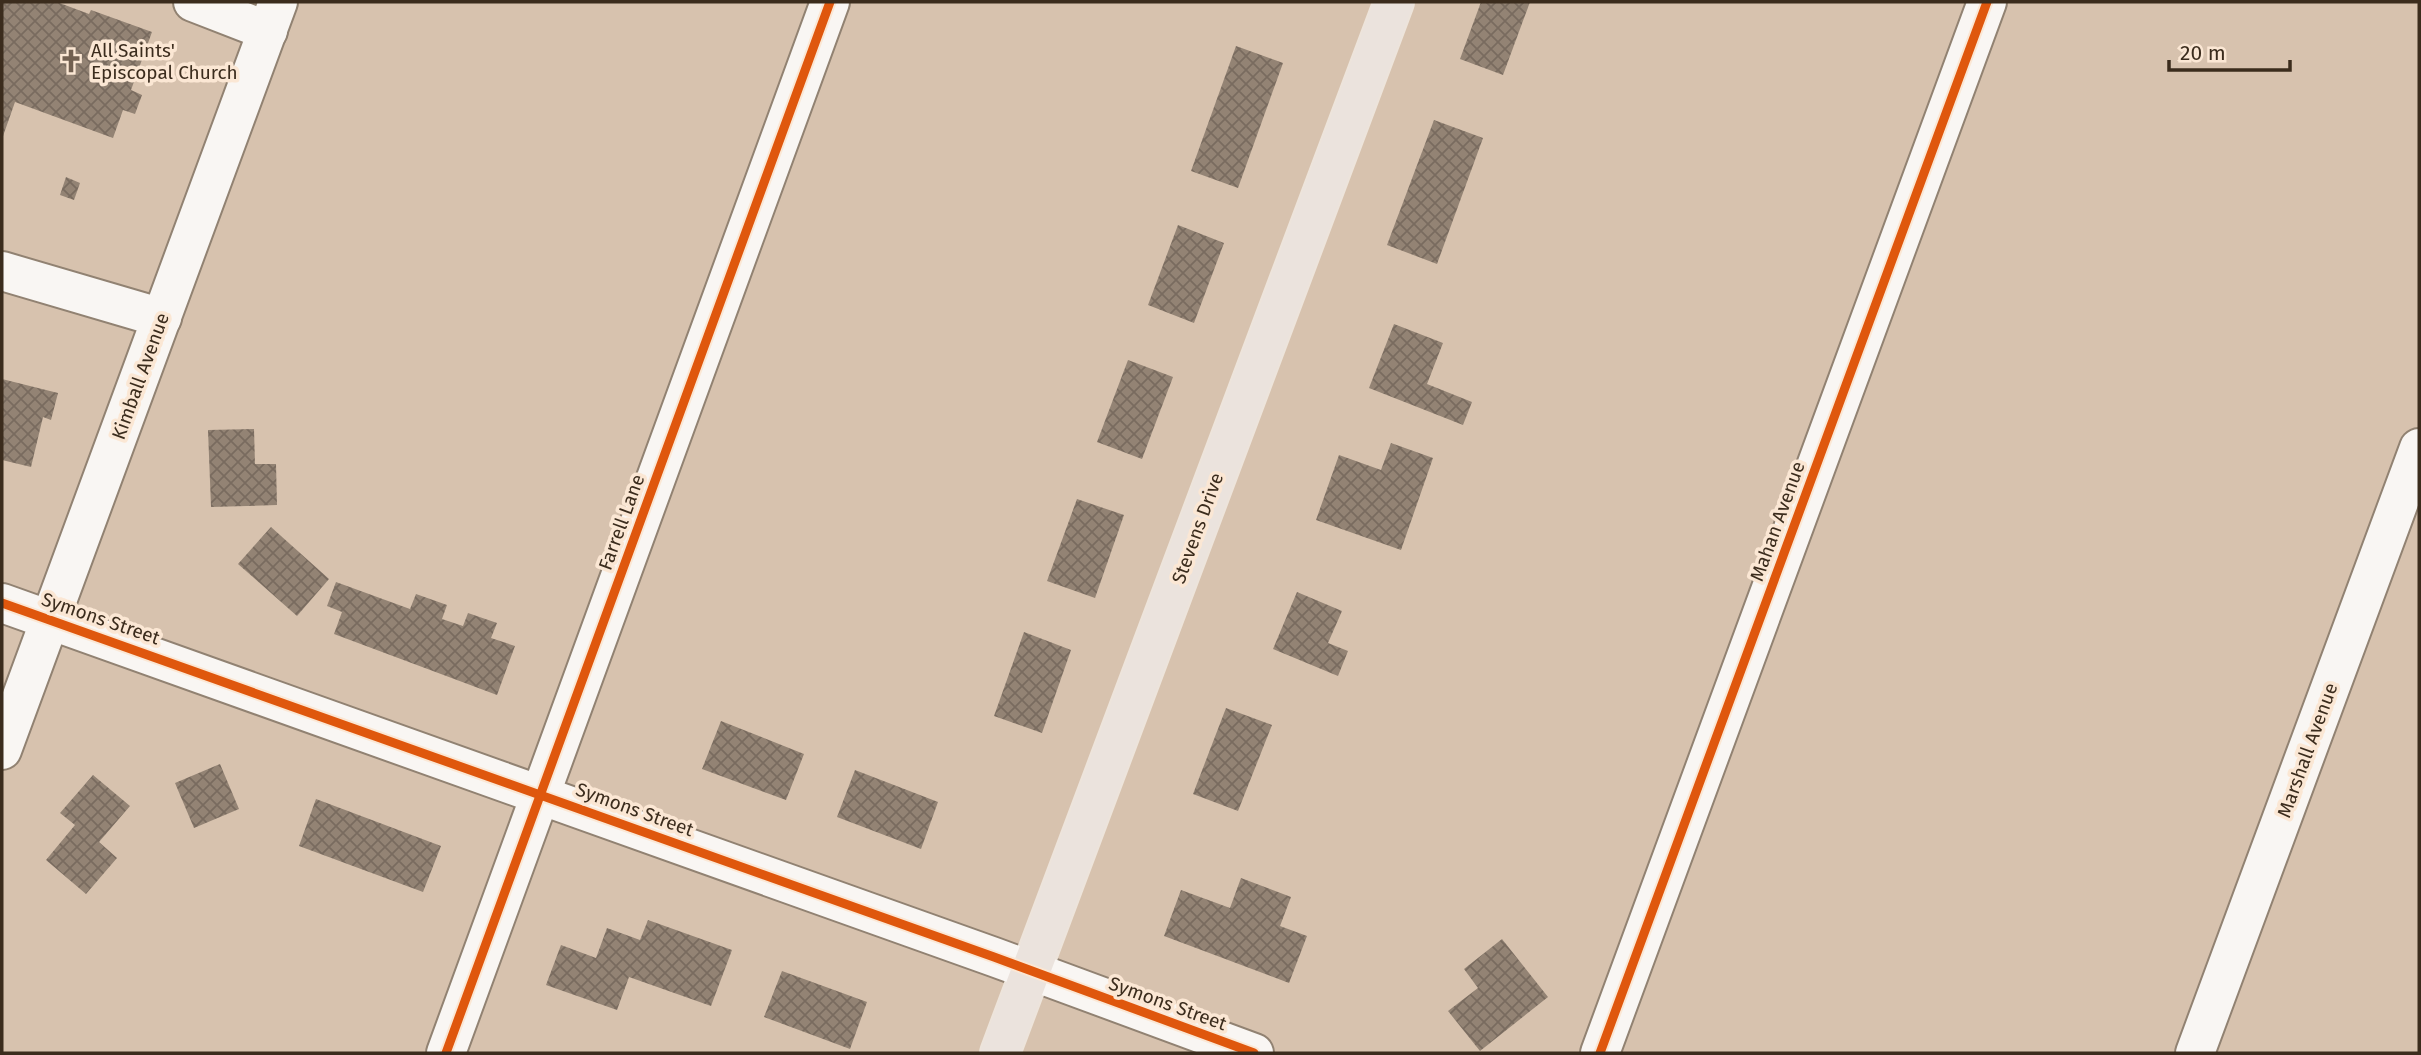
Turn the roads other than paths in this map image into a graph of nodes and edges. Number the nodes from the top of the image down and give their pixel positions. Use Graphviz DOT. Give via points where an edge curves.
graph roads {
  1 [pos="193,2"];
  2 [pos="830,2"];
  3 [pos="1394,2"];
  4 [pos="1987,2"];
  5 [pos="273,16"];
  6 [pos="2,271"];
  7 [pos="162,318"];
  8 [pos="2419,447"];
  9 [pos="2,603"];
  10 [pos="51,619"];
  11 [pos="2,750"];
  12 [pos="541,794"];
  13 [pos="1032,970"];
  14 [pos="446,1053"];
  15 [pos="1000,1053"];
  16 [pos="1254,1053"];
  17 [pos="1601,1053"];
  18 [pos="2195,1053"];
  1 -- 5 [label="street"];
  2 -- 12 [label="street, Farrell Lane"];
  3 -- 13 [label="main road, Stevens Drive"];
  4 -- 17 [label="street, Mahan Avenue"];
  5 -- 7 [label="street, Kimball Avenue"];
  6 -- 7 [label="street"];
  7 -- 10 [label="street, Kimball Avenue"];
  8 -- 18 [label="street, Marshall Avenue"];
  9 -- 10 [label="street, Symons Street"];
  10 -- 11 [label="street, Kimball Avenue"];
  10 -- 12 [label="street, Symons Street"];
  12 -- 13 [label="street, Symons Street"];
  12 -- 14 [label="street, Farrell Lane"];
  13 -- 15 [label="main road, Stevens Drive"];
  13 -- 16 [label="street, Symons Street"];
}
